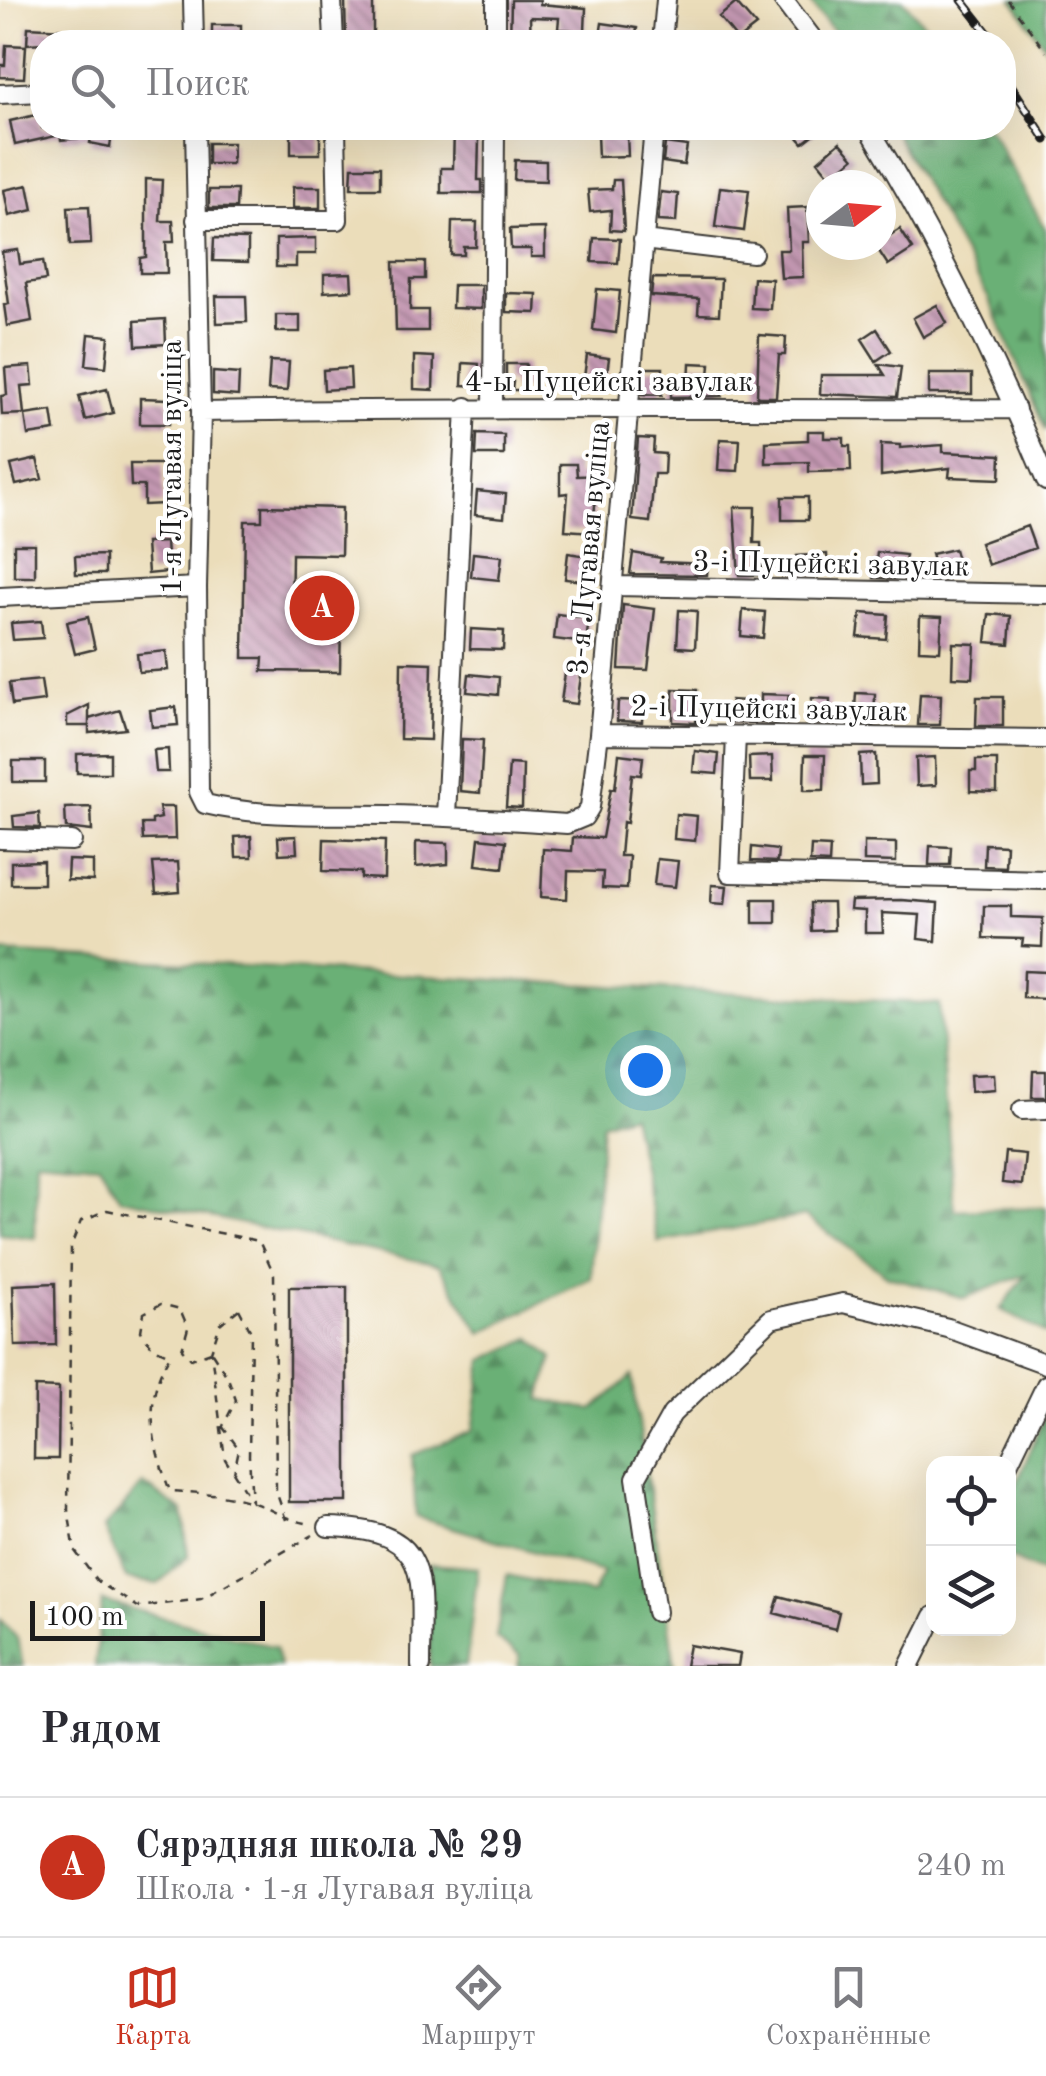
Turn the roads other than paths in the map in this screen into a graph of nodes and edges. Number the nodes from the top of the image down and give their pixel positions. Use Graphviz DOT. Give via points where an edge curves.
graph roads {
  1 [pos="193,0"];
  2 [pos="332,0"];
  3 [pos="496,0"];
  4 [pos="666,0"];
  5 [pos="782,0"];
  6 [pos="194,30"];
  7 [pos="333,30"];
  8 [pos="496,30"];
  9 [pos="663,30"];
  10 [pos="806,30"];
  11 [pos="30,93"];
  12 [pos="0,94"];
  13 [pos="195,140"];
  14 [pos="336,140"];
  15 [pos="496,140"];
  16 [pos="653,140"];
  17 [pos="876,140"];
  18 [pos="196,220"];
  19 [pos="643,240"];
  20 [pos="754,254"];
  21 [pos="466,407"];
  22 [pos="494,407"];
  23 [pos="1016,409"];
  24 [pos="627,410"];
  25 [pos="201,412"];
  26 [pos="1046,481"];
  27 [pos="614,586"];
  28 [pos="197,587"];
  29 [pos="1046,594"];
  30 [pos="0,597"];
  31 [pos="599,734"];
  32 [pos="736,736"];
  33 [pos="1046,739"];
  34 [pos="205,804"];
  35 [pos="446,816"];
  36 [pos="0,840"];
  37 [pos="72,841"];
  38 [pos="1046,880"];
  39 [pos="1046,1109"];
  40 [pos="1022,1110"];
  41 [pos="1046,1364"];
  42 [pos="1046,1385"];
  43 [pos="1012,1456"];
  44 [pos="328,1527"];
  45 [pos="656,1612"];
  46 [pos="926,1632"];
  47 [pos="421,1666"];
  48 [pos="909,1666"];
  1 -- 6 [label="street"];
  2 -- 7 [label="street"];
  3 -- 8 [label="street"];
  4 -- 9 [label="street"];
  5 -- 10 [label="street"];
  11 -- 12 [label="street"];
  13 -- 18 [label="street, 1-я Лугавая вуліца"];
  14 -- 18 [label="street" via="338,220"];
  15 -- 22 [label="street"];
  16 -- 19 [label="street, 3-я Лугавая вуліца"];
  17 -- 23 [label="street"];
  18 -- 25 [label="street, 1-я Лугавая вуліца"];
  19 -- 20 [label="street"];
  19 -- 24 [label="street, 3-я Лугавая вуліца"];
  21 -- 22 [label="street, 4-ы Пуцейскі завулак"];
  21 -- 25 [label="street, 4-ы Пуцейскі завулак"];
  21 -- 35 [label="street"];
  22 -- 24 [label="street, 4-ы Пуцейскі завулак"];
  23 -- 24 [label="street, 4-ы Пуцейскі завулак"];
  23 -- 26 [label="street"];
  24 -- 27 [label="street, 3-я Лугавая вуліца"];
  25 -- 28 [label="street, 1-я Лугавая вуліца"];
  27 -- 29 [label="street, 3-і Пуцейскі завулак"];
  27 -- 31 [label="street, 3-я Лугавая вуліца"];
  28 -- 30 [label="street"];
  28 -- 34 [label="street, 1-я Лугавая вуліца" via="199,792"];
  31 -- 32 [label="street, 2-і Пуцейскі завулак"];
  31 -- 35 [label="street, 2-і Пуцейскі завулак" via="590,806 577,822"];
  32 -- 33 [label="street, 2-і Пуцейскі завулак"];
  32 -- 38 [label="street" via="730,872"];
  34 -- 35 [label="street, 2-і Пуцейскі завулак" via="282,813"];
  36 -- 37 [label="street"];
  39 -- 40 [label="street"];
  41 -- 45 [label="street" via="948,1328 843,1303 771,1319 672,1414 636,1478"];
  42 -- 43 [label="street"];
  44 -- 47 [label="street" via="382,1533 407,1546 420,1578"];
  46 -- 48 [label="street"];
}
